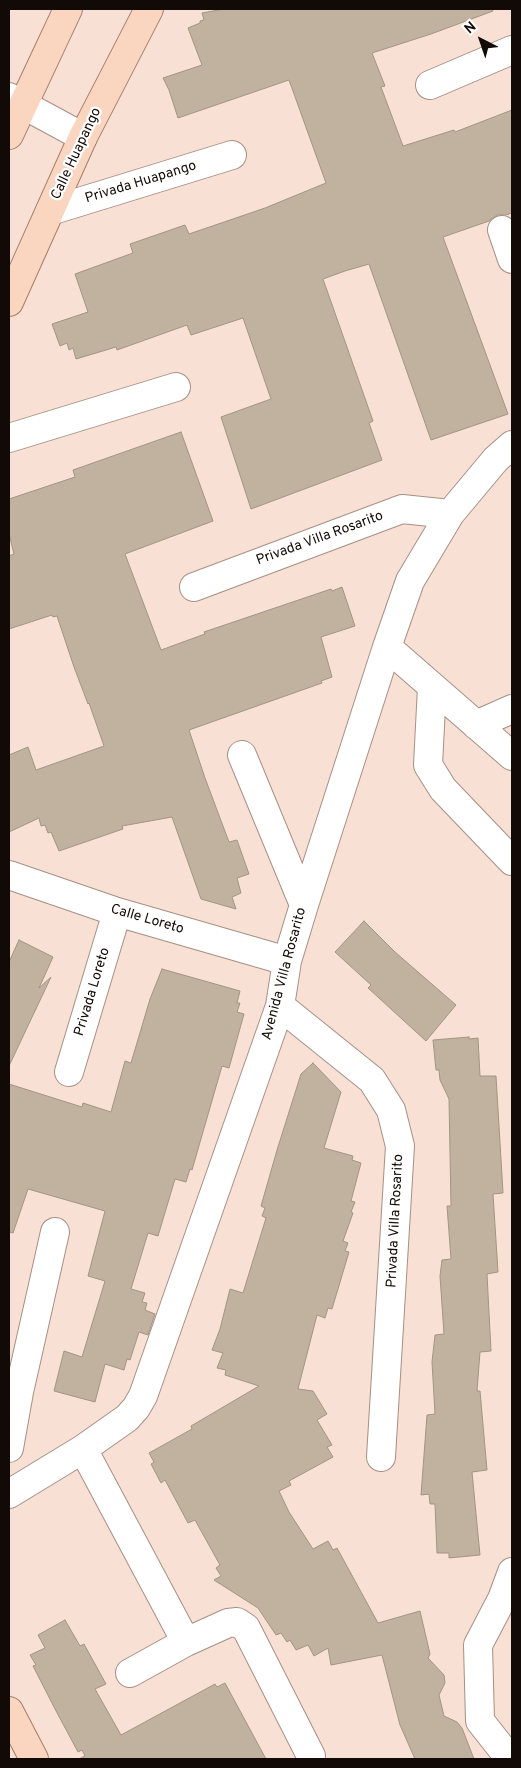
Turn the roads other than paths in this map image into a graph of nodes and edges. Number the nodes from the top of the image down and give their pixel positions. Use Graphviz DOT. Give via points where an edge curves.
graph roads {
  1 [pos="68,9"];
  2 [pos="149,9"];
  3 [pos="512,50"];
  4 [pos="430,85"];
  5 [pos="16,101"];
  6 [pos="9,135"];
  7 [pos="83,138"];
  8 [pos="232,155"];
  9 [pos="50,211"];
  10 [pos="502,230"];
  11 [pos="512,258"];
  12 [pos="9,302"];
  13 [pos="176,388"];
  14 [pos="9,438"];
  15 [pos="512,445"];
  16 [pos="450,514"];
  17 [pos="194,587"];
  18 [pos="387,647"];
  19 [pos="432,686"];
  20 [pos="512,709"];
  21 [pos="476,725"];
  22 [pos="242,755"];
  23 [pos="512,756"];
  24 [pos="512,861"];
  25 [pos="9,875"];
  26 [pos="304,906"];
  27 [pos="117,912"];
  28 [pos="287,961"];
  29 [pos="280,1006"];
  30 [pos="69,1072"];
  31 [pos="55,1232"];
  32 [pos="9,1448"];
  33 [pos="83,1449"];
  34 [pos="381,1457"];
  35 [pos="9,1494"];
  36 [pos="512,1572"];
  37 [pos="186,1642"];
  38 [pos="130,1673"];
  39 [pos="9,1711"];
  40 [pos="311,1756"];
  41 [pos="34,1759"];
  42 [pos="510,1759"];
  1 -- 5 [label="main road"];
  2 -- 7 [label="main road, Calle Huapango"];
  3 -- 4 [label="street"];
  5 -- 6 [label="main road"];
  5 -- 7 [label="street"];
  7 -- 9 [label="main road, Calle Huapango"];
  8 -- 9 [label="street, Privada Huapango"];
  9 -- 12 [label="main road, Calle Huapango"];
  10 -- 11 [label="street"];
  13 -- 14 [label="street"];
  15 -- 16 [label="street, Avenida Villa Rosarito" via="496,459"];
  16 -- 17 [label="street, Privada Villa Rosarito" via="402,509"];
  16 -- 18 [label="street, Avenida Villa Rosarito" via="410,581"];
  18 -- 19 [label="street"];
  18 -- 26 [label="street, Avenida Villa Rosarito"];
  19 -- 21 [label="street"];
  19 -- 24 [label="street" via="428,765 443,789"];
  20 -- 21 [label="street"];
  21 -- 23 [label="street"];
  22 -- 26 [label="street"];
  25 -- 27 [label="street, Calle Loreto"];
  26 -- 28 [label="street, Avenida Villa Rosarito"];
  27 -- 28 [label="street, Calle Loreto"];
  27 -- 30 [label="street, Privada Loreto"];
  28 -- 29 [label="street, Avenida Villa Rosarito"];
  29 -- 33 [label="street, Avenida Villa Rosarito" via="143,1396 127,1418"];
  29 -- 34 [label="street, Privada Villa Rosarito" via="372,1080 391,1110 400,1146"];
  31 -- 32 [label="street"];
  33 -- 35 [label="street, Avenida Villa Rosarito"];
  33 -- 37 [label="street"];
  36 -- 42 [label="street" via="478,1645 480,1721"];
  37 -- 38 [label="street"];
  37 -- 40 [label="street" via="228,1624 237,1622 246,1628"];
  39 -- 41 [label="main road"];
}
